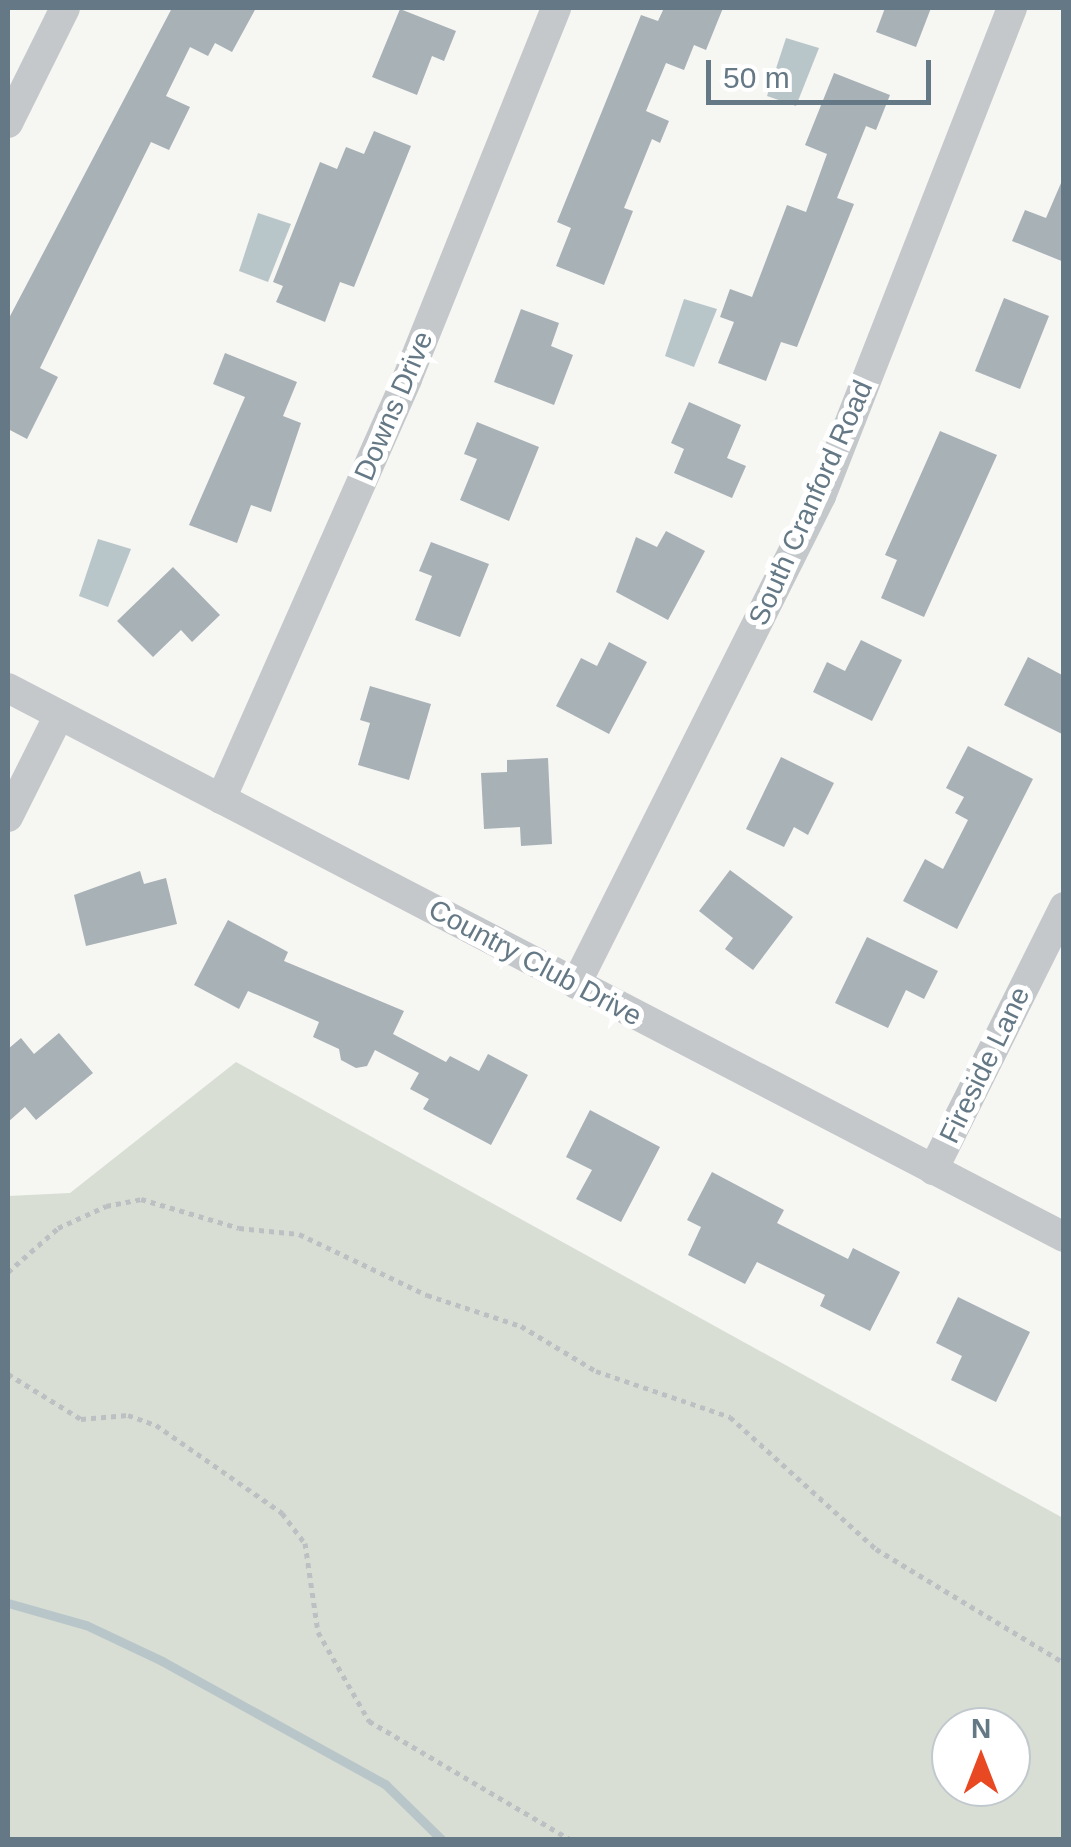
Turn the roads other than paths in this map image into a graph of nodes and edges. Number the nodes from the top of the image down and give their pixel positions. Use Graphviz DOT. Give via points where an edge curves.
graph roads {
  1 [pos="65,8"];
  2 [pos="556,8"];
  3 [pos="1012,8"];
  4 [pos="8,123"];
  5 [pos="8,688"];
  6 [pos="58,714"];
  7 [pos="221,799"];
  8 [pos="8,818"];
  9 [pos="1064,906"];
  10 [pos="576,984"];
  11 [pos="933,1170"];
  12 [pos="1064,1237"];
  1 -- 4 [label="street"];
  2 -- 7 [label="street, Downs Drive" via="407,380"];
  3 -- 10 [label="street, South Cranford Road" via="822,496"];
  5 -- 6 [label="street, Country Club Drive"];
  6 -- 7 [label="street, Country Club Drive"];
  6 -- 8 [label="street"];
  7 -- 10 [label="street, Country Club Drive"];
  9 -- 11 [label="street, Fireside Lane"];
  10 -- 11 [label="street, Country Club Drive"];
  11 -- 12 [label="street, Country Club Drive"];
}
